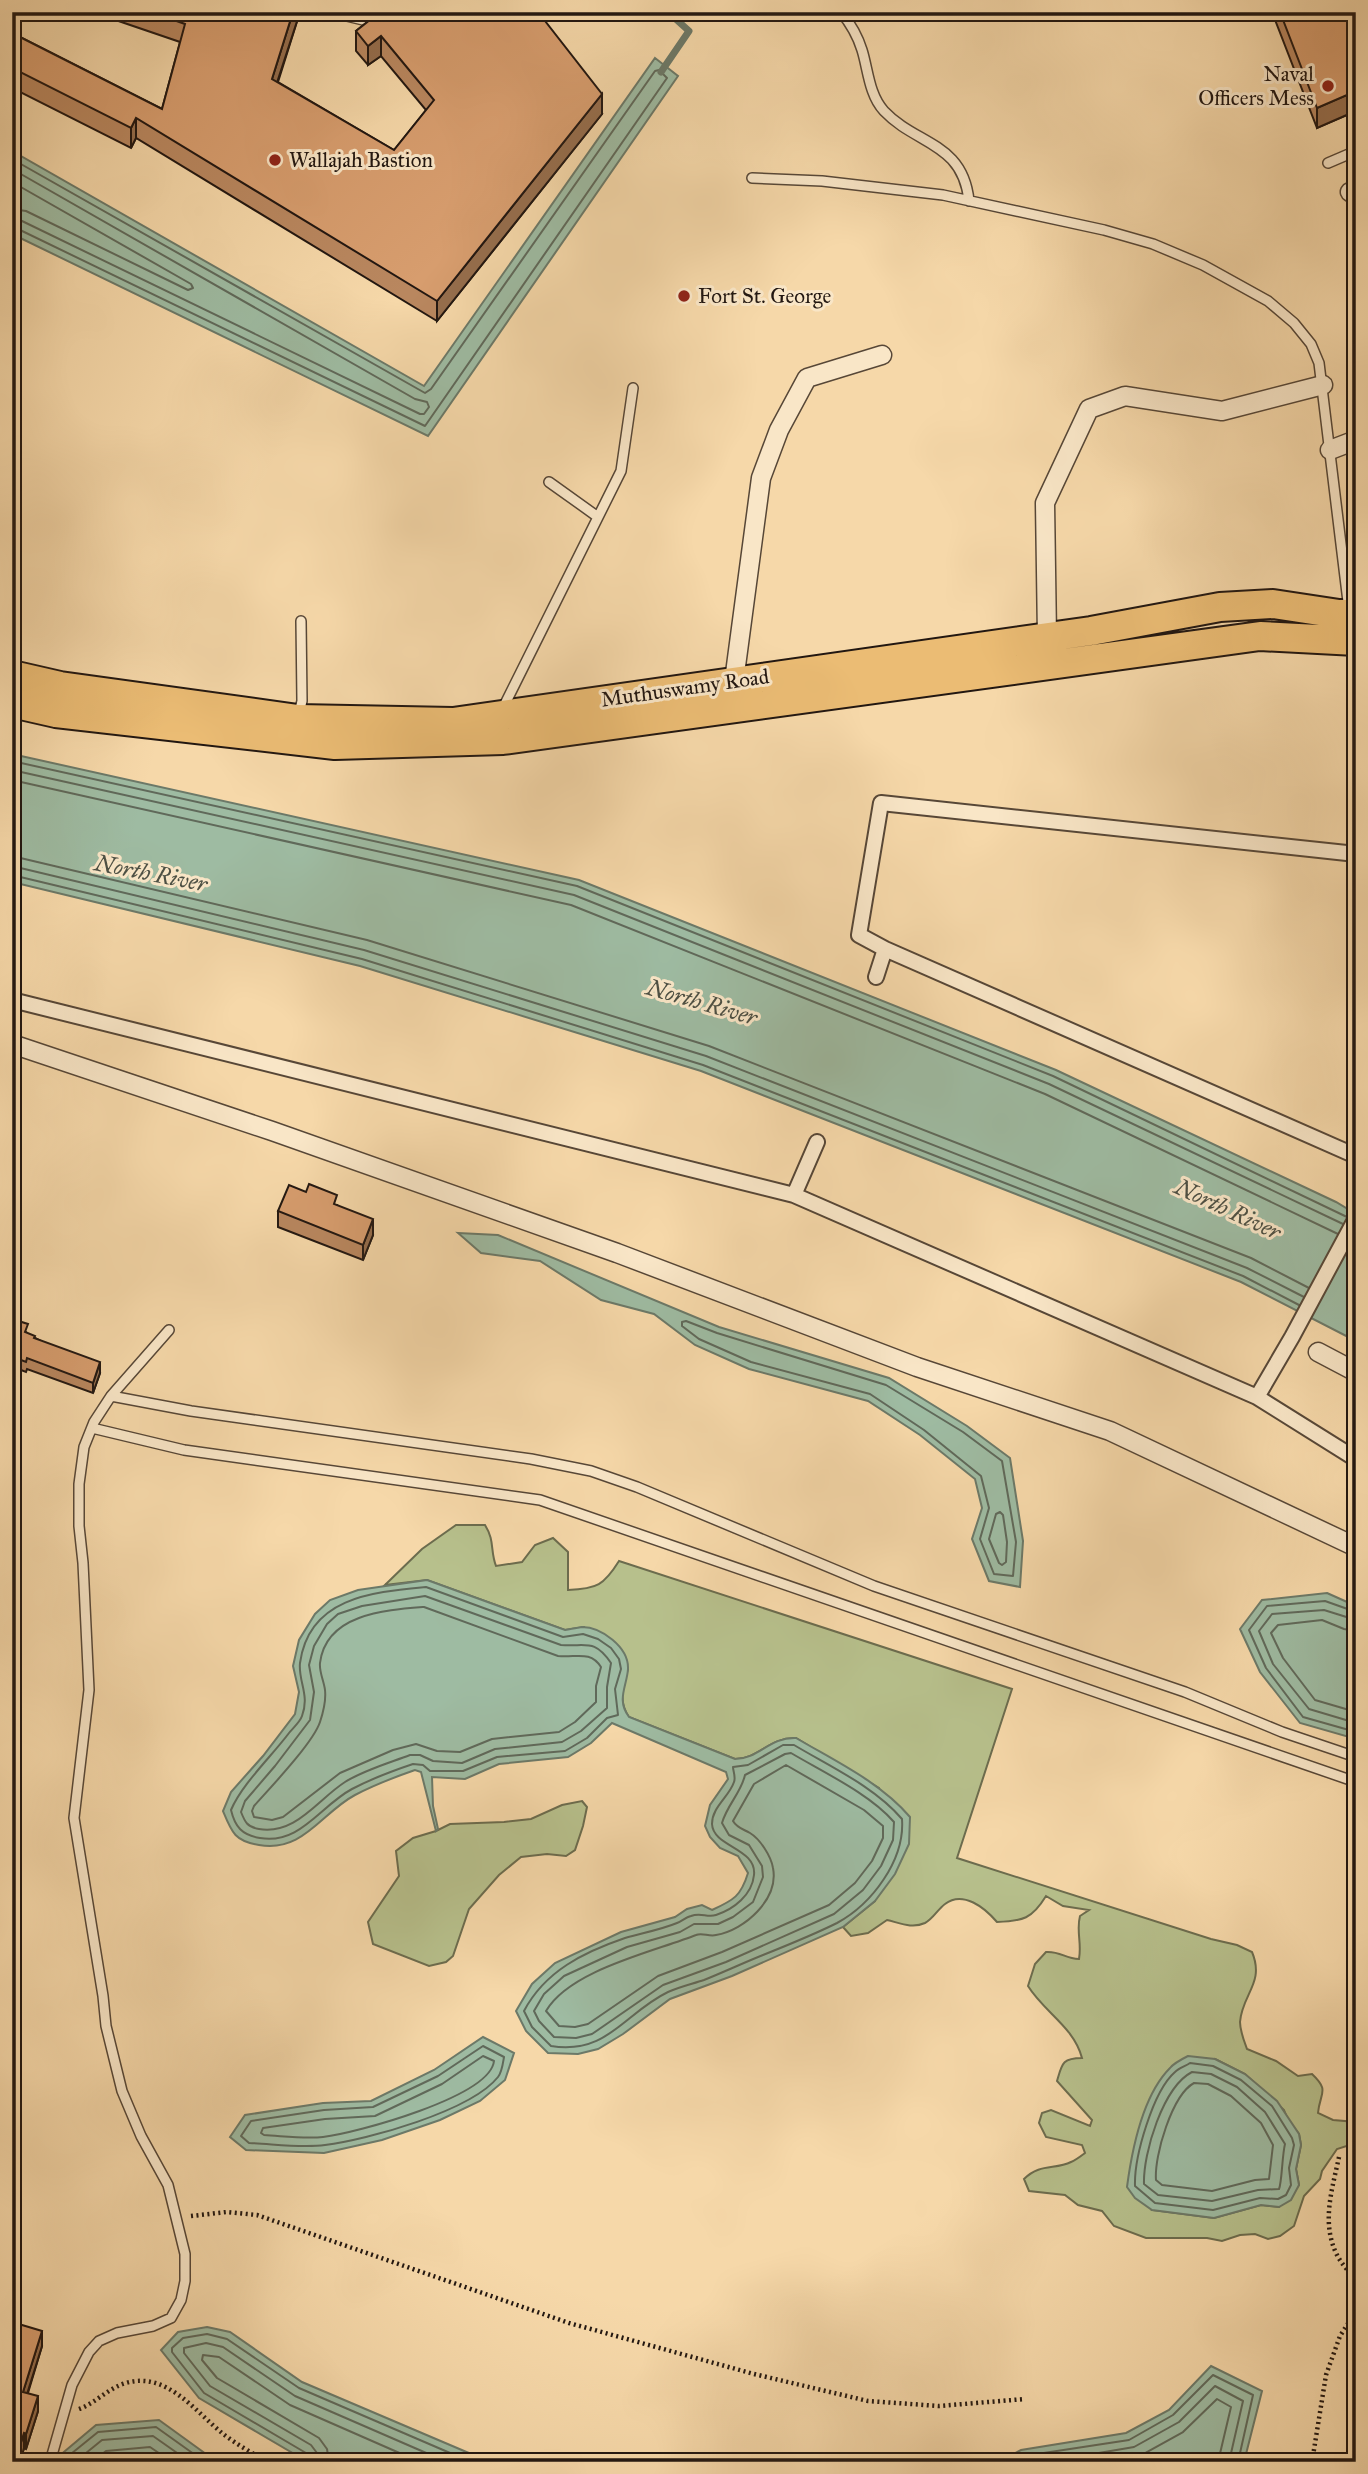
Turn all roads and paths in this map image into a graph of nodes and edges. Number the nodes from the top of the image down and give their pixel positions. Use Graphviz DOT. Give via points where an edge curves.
graph roads {
  1 [pos="330,12"];
  2 [pos="841,12"];
  3 [pos="1348,12"];
  4 [pos="394,19"];
  5 [pos="1356,34"];
  6 [pos="1356,151"];
  7 [pos="1328,163"];
  8 [pos="752,178"];
  9 [pos="969,201"];
  10 [pos="882,355"];
  11 [pos="1323,385"];
  12 [pos="633,388"];
  13 [pos="1356,440"];
  14 [pos="1330,450"];
  15 [pos="549,482"];
  16 [pos="598,517"];
  17 [pos="1354,620"];
  18 [pos="301,621"];
  19 [pos="1047,638"];
  20 [pos="12,675"];
  21 [pos="734,681"];
  22 [pos="12,703"];
  23 [pos="500,715"];
  24 [pos="296,730"];
  25 [pos="1356,854"];
  26 [pos="886,949"];
  27 [pos="876,977"];
  28 [pos="12,1000"];
  29 [pos="12,1044"];
  30 [pos="817,1142"];
  31 [pos="1356,1156"];
  32 [pos="794,1195"];
  33 [pos="1356,1218"];
  34 [pos="169,1330"];
  35 [pos="1318,1352"];
  36 [pos="1356,1372"];
  37 [pos="111,1396"];
  38 [pos="1257,1397"];
  39 [pos="92,1428"];
  40 [pos="1356,1459"];
  41 [pos="1356,1547"];
  42 [pos="1356,1757"];
  43 [pos="1356,1782"];
  44 [pos="1339,2157"];
  45 [pos="178,2220"];
  46 [pos="1356,2283"];
  47 [pos="1356,2311"];
  48 [pos="1025,2399"];
  49 [pos="63,2416"];
  50 [pos="50,2462"];
  51 [pos="269,2462"];
  52 [pos="1312,2462"];
  1 -- 4 [label="lane" via="386,25"];
  2 -- 9 [label="lane" via="861,47 881,107 956,164"];
  3 -- 5 [label="lane"];
  6 -- 7 [label="lane"];
  8 -- 9 [label="lane" via="822,181"];
  9 -- 11 [label="lane" via="1104,230 1203,265 1268,301 1294,323 1311,344"];
  10 -- 21 [label="street" via="807,378 779,430 761,478"];
  11 -- 14 [label="lane"];
  11 -- 19 [label="street" via="1222,411 1125,396 1089,409 1045,503"];
  12 -- 16 [label="lane" via="621,471"];
  13 -- 14 [label="street"];
  14 -- 17 [label="lane"];
  15 -- 16 [label="lane"];
  16 -- 23 [label="lane"];
  17 -- 19 [label="main road, Muthuswamy Road" via="1273,604 1234,606"];
  17 -- 24 [label="main road, Muthuswamy Road" via="503,740 335,746"];
  18 -- 24 [label="lane" via="302,701"];
  19 -- 21 [label="main road, Muthuswamy Road"];
  20 -- 24 [label="main road, Muthuswamy Road"];
  21 -- 23 [label="main road, Muthuswamy Road"];
  22 -- 24 [label="main road, Muthuswamy Road" via="56,713"];
  23 -- 24 [label="main road, Muthuswamy Road" via="453,722"];
  25 -- 26 [label="street" via="881,803 859,935"];
  26 -- 27 [label="street"];
  26 -- 31 [label="street"];
  28 -- 32 [label="street"];
  29 -- 41 [label="street" via="310,1144 617,1253 917,1367 1110,1431"];
  30 -- 32 [label="street"];
  32 -- 38 [label="street"];
  33 -- 38 [label="street"];
  34 -- 37 [label="lane"];
  35 -- 36 [label="street"];
  37 -- 39 [label="lane"];
  37 -- 42 [label="lane" via="590,1471 874,1586 1185,1692"];
  38 -- 40 [label="street"];
  39 -- 43 [label="lane" via="184,1450 540,1500"];
  39 -- 45 [label="lane" via="79,1484 89,1690 74,1818 106,2026 122,2091 168,2185"];
  44 -- 46 [label="path" via="1327,2232"];
  45 -- 48 [label="path" via="216,2213 257,2215 569,2323 868,2401 939,2406"];
  45 -- 49 [label="lane" via="185,2281 171,2318 99,2341 81,2364"];
  47 -- 52 [label="path" via="1340,2336 1326,2375"];
  49 -- 50 [label="lane"];
  49 -- 51 [label="path" via="113,2388 147,2381 179,2395 223,2434"];
}
